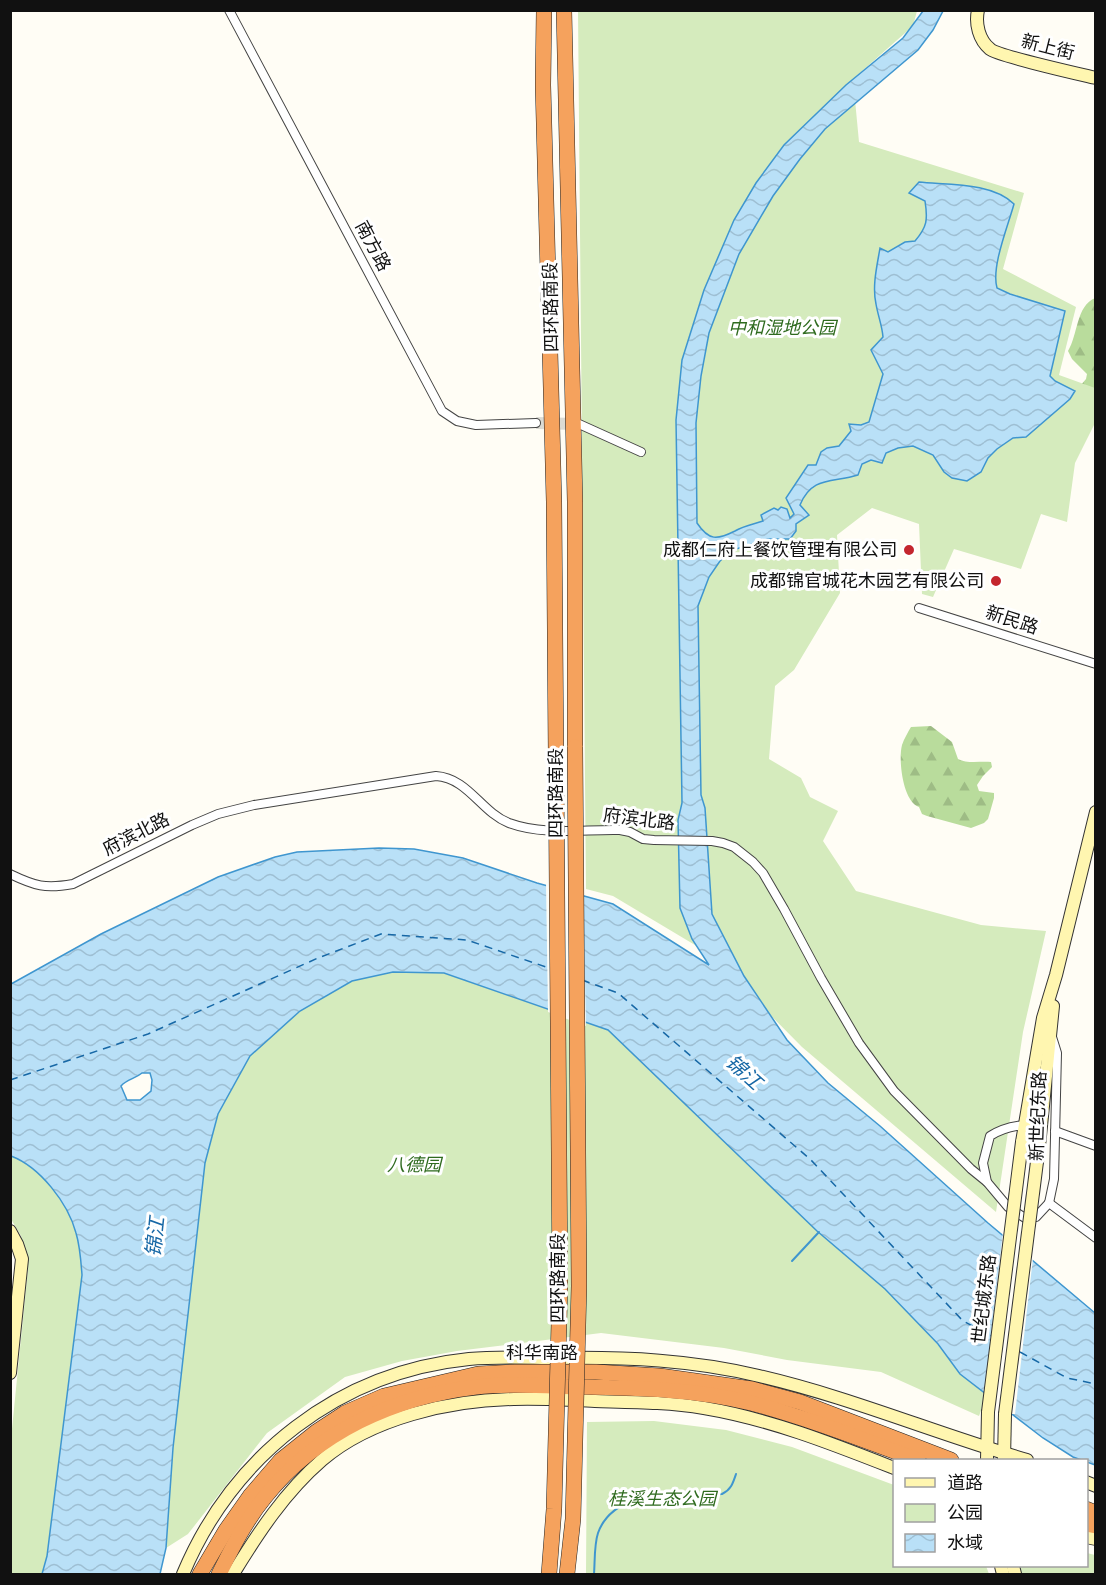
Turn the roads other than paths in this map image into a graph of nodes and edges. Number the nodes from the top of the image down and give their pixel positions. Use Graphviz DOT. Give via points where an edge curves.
graph roads {
  1 [pos="229,10"];
  2 [pos="544,10"];
  3 [pos="564,10"];
  4 [pos="978,10"];
  5 [pos="1095,78"];
  6 [pos="536,423"];
  7 [pos="579,424"];
  8 [pos="641,452"];
  9 [pos="919,608"];
  10 [pos="1095,664"];
  11 [pos="1095,812"];
  12 [pos="10,874"];
  13 [pos="1056,975"];
  14 [pos="1050,1031"];
  15 [pos="1025,1125"];
  16 [pos="1055,1131"];
  17 [pos="1022,1142"];
  18 [pos="1039,1146"];
  19 [pos="1095,1146"];
  20 [pos="987,1182"];
  21 [pos="1049,1203"];
  22 [pos="10,1231"];
  23 [pos="1095,1238"];
  24 [pos="539,1358"];
  25 [pos="10,1373"];
  26 [pos="478,1374"];
  27 [pos="749,1402"];
  28 [pos="782,1426"];
  29 [pos="987,1454"];
  30 [pos="1004,1457"];
  31 [pos="913,1459"];
  32 [pos="948,1459"];
  33 [pos="893,1468"];
  34 [pos="573,1519"];
  35 [pos="201,1571"];
  36 [pos="223,1574"];
  37 [pos="183,1575"];
  38 [pos="549,1575"];
  39 [pos="567,1575"];
  40 [pos="573,1575"];
  1 -- 6 [label="street, 南方路" via="442,411 457,421 476,425"];
  2 -- 38 [label="highway, 四环路南段, bridge" via="554,502 560,1286"];
  3 -- 34 [label="highway, 四环路南段, bridge" via="575,502 579,1286"];
  4 -- 5 [label="main road, 新上街" via="980,37 991,51"];
  7 -- 8 [label="street"];
  9 -- 10 [label="street, 新民路"];
  11 -- 13 [label="main road, 新世纪东路"];
  12 -- 20 [label="street, 府滨北路" via="33,885 73,885 218,814 436,777 457,781 482,806 522,827 620,830 643,839 712,841 746,855 763,873 859,1043 894,1091"];
  13 -- 14 [label="main road, 新世纪东路"];
  13 -- 15 [label="main road, 新世纪东路" via="1043,1018"];
  14 -- 16 [label="street, 新世纪东路" via="1057,1053"];
  14 -- 18 [label="main road, 新世纪东路"];
  15 -- 17 [label="main road, 新世纪东路"];
  15 -- 20 [label="street" via="1011,1126 990,1136 983,1162"];
  16 -- 19 [label="street"];
  16 -- 21 [label="street, 新世纪东路"];
  17 -- 29 [label="main road, 世纪城东路, bridge" via="988,1412"];
  18 -- 30 [label="main road, 世纪城东路, bridge" via="1005,1414"];
  20 -- 21 [label="street, 府滨北路" via="1008,1207 1024,1218 1036,1216"];
  21 -- 23 [label="street"];
  22 -- 25 [label="main road" via="22,1259"];
  24 -- 26 [label="main road"];
  24 -- 29 [label="main road" via="655,1359 757,1375 809,1389"];
  24 -- 37 [label="main road" via="470,1358 430,1365 345,1394 310,1415 272,1446 217,1508"];
  26 -- 32 [label="highway, 科华南路" via="638,1374 752,1389 800,1402"];
  26 -- 35 [label="highway, 科华南路" via="384,1396 345,1413 316,1432 281,1460 250,1496"];
  27 -- 28 [label="main road"];
  27 -- 31 [label="highway, 科华南路"];
  27 -- 36 [label="highway, 科华南路" via="660,1390 514,1386 477,1387 390,1406 315,1446 285,1474 242,1529"];
  28 -- 33 [label="main road"];
  28 -- 36 [label="main road" via="658,1402 513,1399 445,1406 359,1436 323,1460 283,1500"];
  29 -- 30 [label="main road"];
  34 -- 39 [label="highway, 四环路南段, bridge"];
  34 -- 40 [label="highway, bridge"];
}
